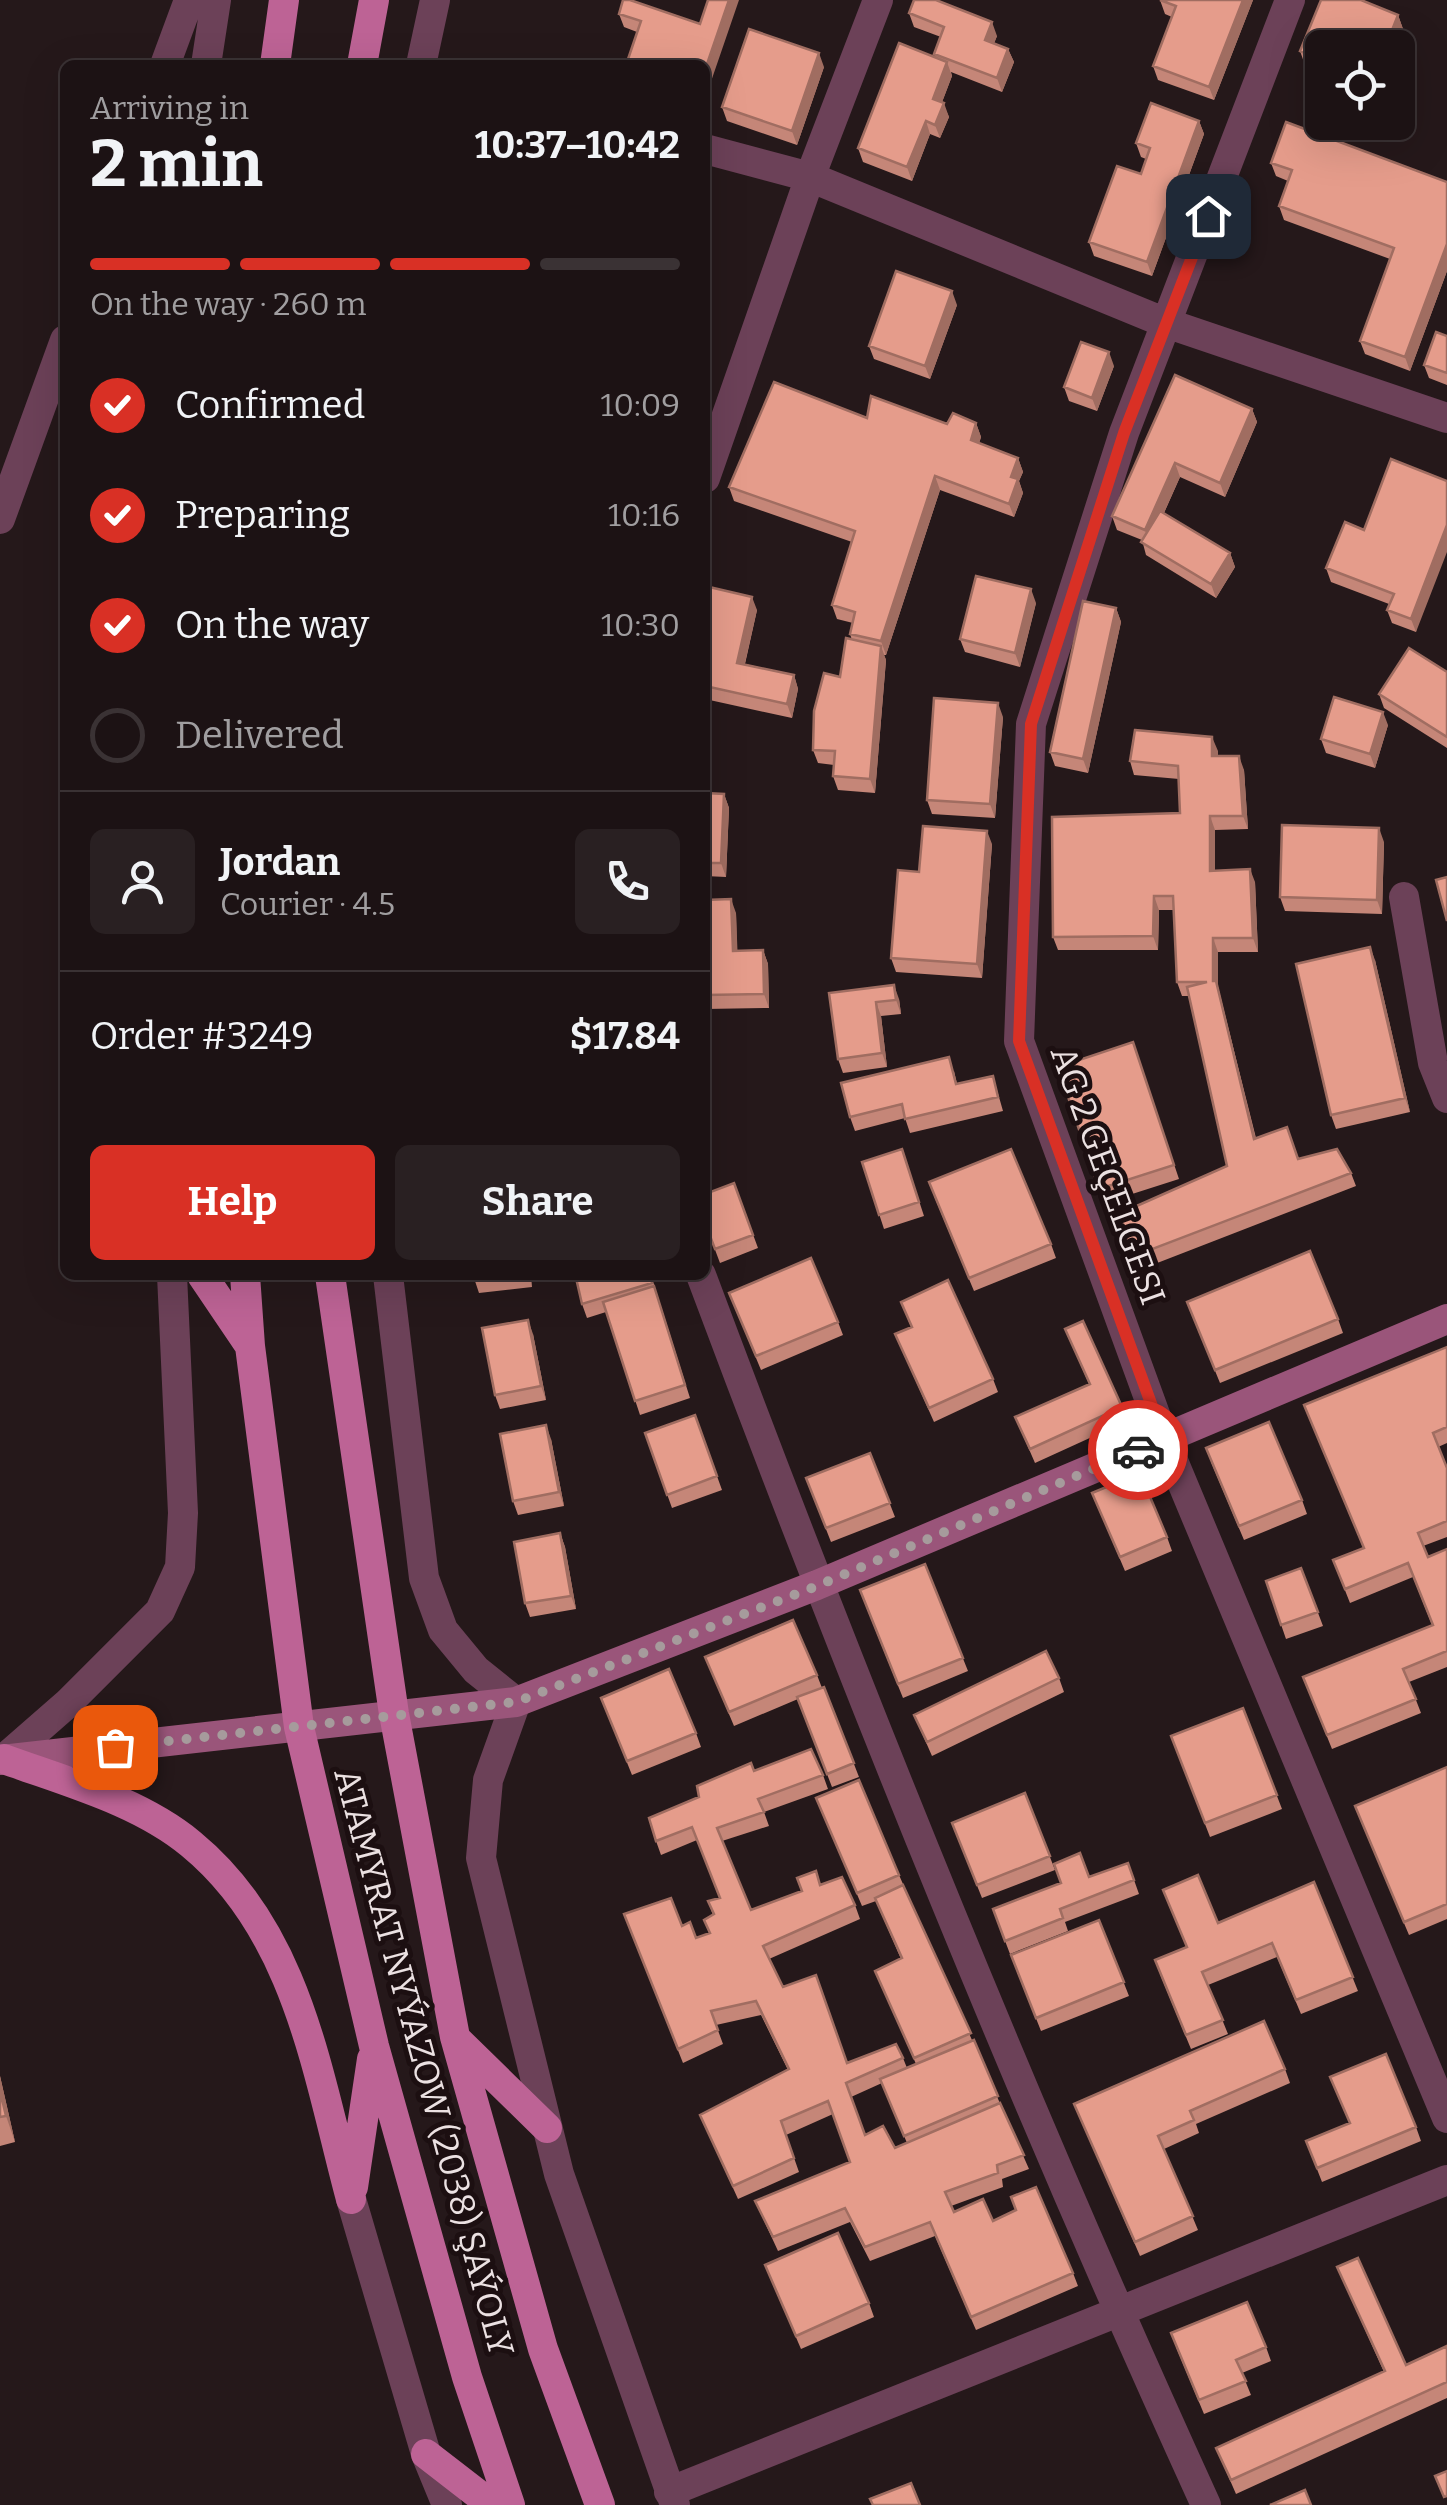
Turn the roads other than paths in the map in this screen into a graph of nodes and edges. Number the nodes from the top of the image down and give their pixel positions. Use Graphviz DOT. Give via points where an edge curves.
graph roads {
  1 [pos="189,0"];
  2 [pos="216,0"];
  3 [pos="284,0"];
  4 [pos="374,0"];
  5 [pos="436,0"];
  6 [pos="878,0"];
  7 [pos="1290,0"];
  8 [pos="167,60"];
  9 [pos="207,60"];
  10 [pos="276,60"];
  11 [pos="363,60"];
  12 [pos="421,60"];
  13 [pos="710,149"];
  14 [pos="810,177"];
  15 [pos="1166,323"];
  16 [pos="60,354"];
  17 [pos="1447,418"];
  18 [pos="710,464"];
  19 [pos="0,519"];
  20 [pos="1404,897"];
  21 [pos="1447,1098"];
  22 [pos="172,1280"];
  23 [pos="205,1280"];
  24 [pos="244,1280"];
  25 [pos="331,1280"];
  26 [pos="389,1280"];
  27 [pos="703,1280"];
  28 [pos="1447,1318"];
  29 [pos="250,1346"];
  30 [pos="1164,1439"];
  31 [pos="817,1586"];
  32 [pos="516,1702"];
  33 [pos="394,1714"];
  34 [pos="299,1727"];
  35 [pos="2,1759"];
  36 [pos="454,2038"];
  37 [pos="374,2046"];
  38 [pos="1447,2118"];
  39 [pos="547,2128"];
  40 [pos="1447,2180"];
  41 [pos="351,2199"];
  42 [pos="1118,2312"];
  43 [pos="426,2454"];
  44 [pos="672,2498"];
  45 [pos="447,2505"];
  46 [pos="492,2505"];
  47 [pos="510,2505"];
  48 [pos="600,2505"];
  49 [pos="1206,2505"];
  1 -- 8 [label="street"];
  2 -- 9 [label="street"];
  3 -- 10 [label="main road"];
  4 -- 11 [label="main road"];
  5 -- 12 [label="street"];
  6 -- 14 [label="street"];
  7 -- 15 [label="street, AG 2 GEÇELGESI"];
  13 -- 14 [label="street"];
  14 -- 15 [label="street"];
  14 -- 18 [label="street"];
  15 -- 17 [label="street"];
  15 -- 30 [label="street, AG 2 GEÇELGESI" via="1031,724 1019,1041"];
  16 -- 19 [label="street"];
  20 -- 21 [label="street" via="1433,1062"];
  22 -- 35 [label="street" via="180,1567 160,1610"];
  23 -- 29 [label="main road"];
  24 -- 29 [label="main road, ATAMYRAT NYÝAZOW (2038) ŞAÝOLY"];
  25 -- 33 [label="main road, ATAMYRAT NYÝAZOW (2038) ŞAÝOLY"];
  26 -- 32 [label="street" via="424,1578 443,1630 476,1670"];
  27 -- 31 [label="street"];
  28 -- 30 [label="street"];
  29 -- 34 [label="main road, ATAMYRAT NYÝAZOW (2038) ŞAÝOLY"];
  30 -- 31 [label="street"];
  30 -- 38 [label="street, AG 2 GEÇELGESI"];
  31 -- 32 [label="street"];
  31 -- 42 [label="street"];
  32 -- 33 [label="street"];
  32 -- 39 [label="street" via="488,1780 481,1858"];
  33 -- 34 [label="street"];
  33 -- 36 [label="main road, ATAMYRAT NYÝAZOW (2038) ŞAÝOLY"];
  34 -- 35 [label="street"];
  34 -- 37 [label="main road, ATAMYRAT NYÝAZOW (2038) ŞAÝOLY"];
  35 -- 41 [label="main road" via="147,1816 190,1843 237,1890 274,1944 294,1990"];
  36 -- 39 [label="main road"];
  36 -- 48 [label="main road, ATAMYRAT NYÝAZOW (2038) ŞAÝOLY" via="543,2349"];
  37 -- 41 [label="main road"];
  37 -- 47 [label="main road, ATAMYRAT NYÝAZOW (2038) ŞAÝOLY"];
  39 -- 44 [label="street"];
  40 -- 42 [label="street"];
  41 -- 43 [label="street"];
  42 -- 44 [label="street"];
  42 -- 49 [label="street"];
  43 -- 45 [label="street"];
  43 -- 46 [label="main road"];
}
